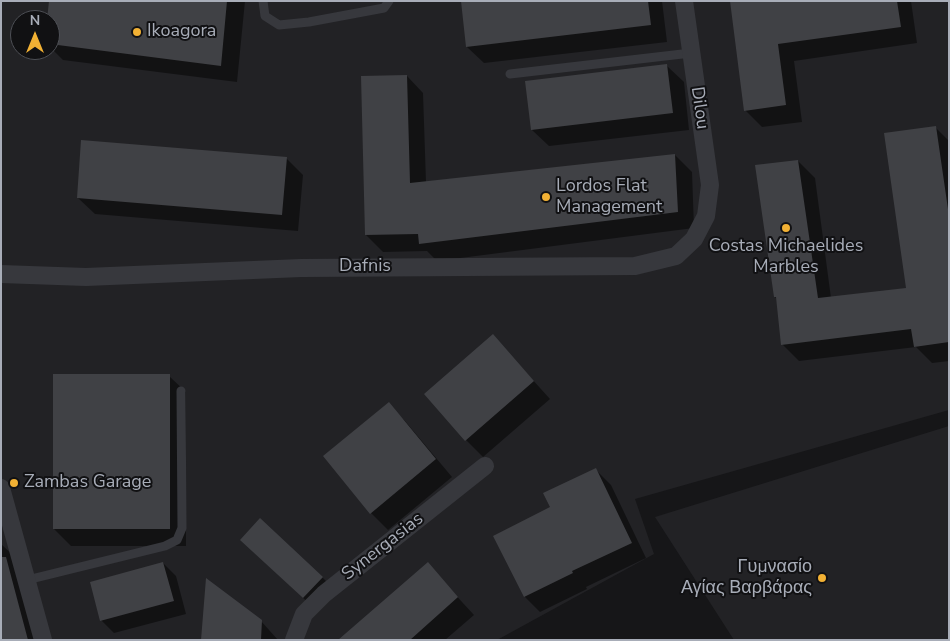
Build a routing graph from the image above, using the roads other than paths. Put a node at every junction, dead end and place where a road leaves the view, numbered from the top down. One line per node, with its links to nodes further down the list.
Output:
1 (263, 1): 2 (lane)
2 (388, 1)
3 (684, 1): 4 (street, Dilou)
4 (692, 53): 5 (lane); 6 (street, Dilou)
5 (510, 74)
6 (706, 216): 7 (street, Dafnis)
7 (1, 274)
8 (181, 390): 11 (lane)
9 (485, 466): 13 (street, Synergasias)
10 (1, 488): 11 (street)
11 (27, 580): 12 (street)
12 (43, 640)
13 (294, 640)

